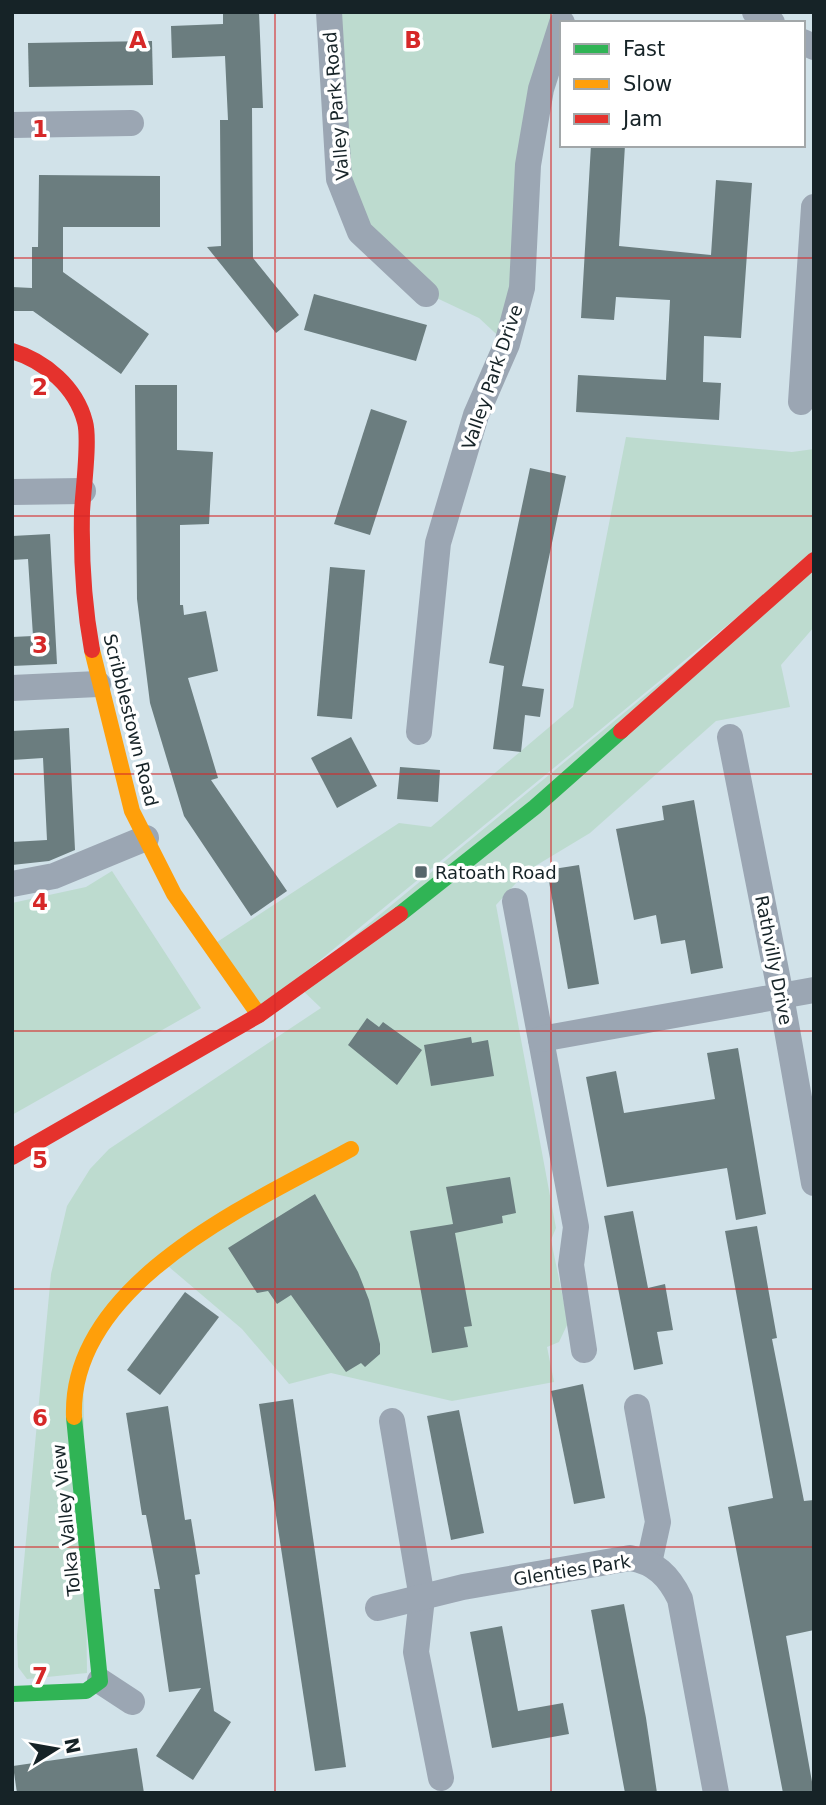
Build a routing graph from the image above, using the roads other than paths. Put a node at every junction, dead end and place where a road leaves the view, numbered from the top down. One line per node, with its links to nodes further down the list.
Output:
1 (329, 12): 6 (street, Valley Park Road)
2 (560, 29): 14 (street, Valley Park Drive)
3 (131, 123): 4 (street)
4 (12, 125)
5 (814, 207): 8 (street)
6 (426, 294)
7 (12, 351): 9 (street, Scribblestown Road)
8 (801, 402)
9 (83, 491): 10 (street); 12 (street, Scribblestown Road)
10 (12, 492)
11 (814, 561): 21 (street)
12 (98, 684): 13 (street); 16 (street, Scribblestown Road)
13 (12, 688)
14 (419, 732)
15 (730, 737): 20 (street, Rathvilly Drive)
16 (146, 838): 17 (street); 21 (street, Scribblestown Road)
17 (12, 884)
18 (516, 901): 22 (street)
19 (814, 990): 20 (street)
20 (781, 996): 22 (street); 25 (street, Rathvilly Drive)
21 (259, 1015): 24 (street)
22 (541, 1039): 26 (street)
23 (351, 1149): 32 (street, Tolka Valley View)
24 (12, 1157)
25 (814, 1183)
26 (584, 1350)
27 (637, 1407): 29 (street)
28 (392, 1421): 30 (street)
29 (649, 1563): 30 (street, Glenties Park); 36 (street, Glenties Park)
30 (422, 1598): 31 (street, Glenties Park); 35 (street)
31 (378, 1608)
32 (100, 1681): 33 (street); 34 (street)
33 (12, 1694)
34 (132, 1702)
35 (441, 1778)
36 (716, 1793)

